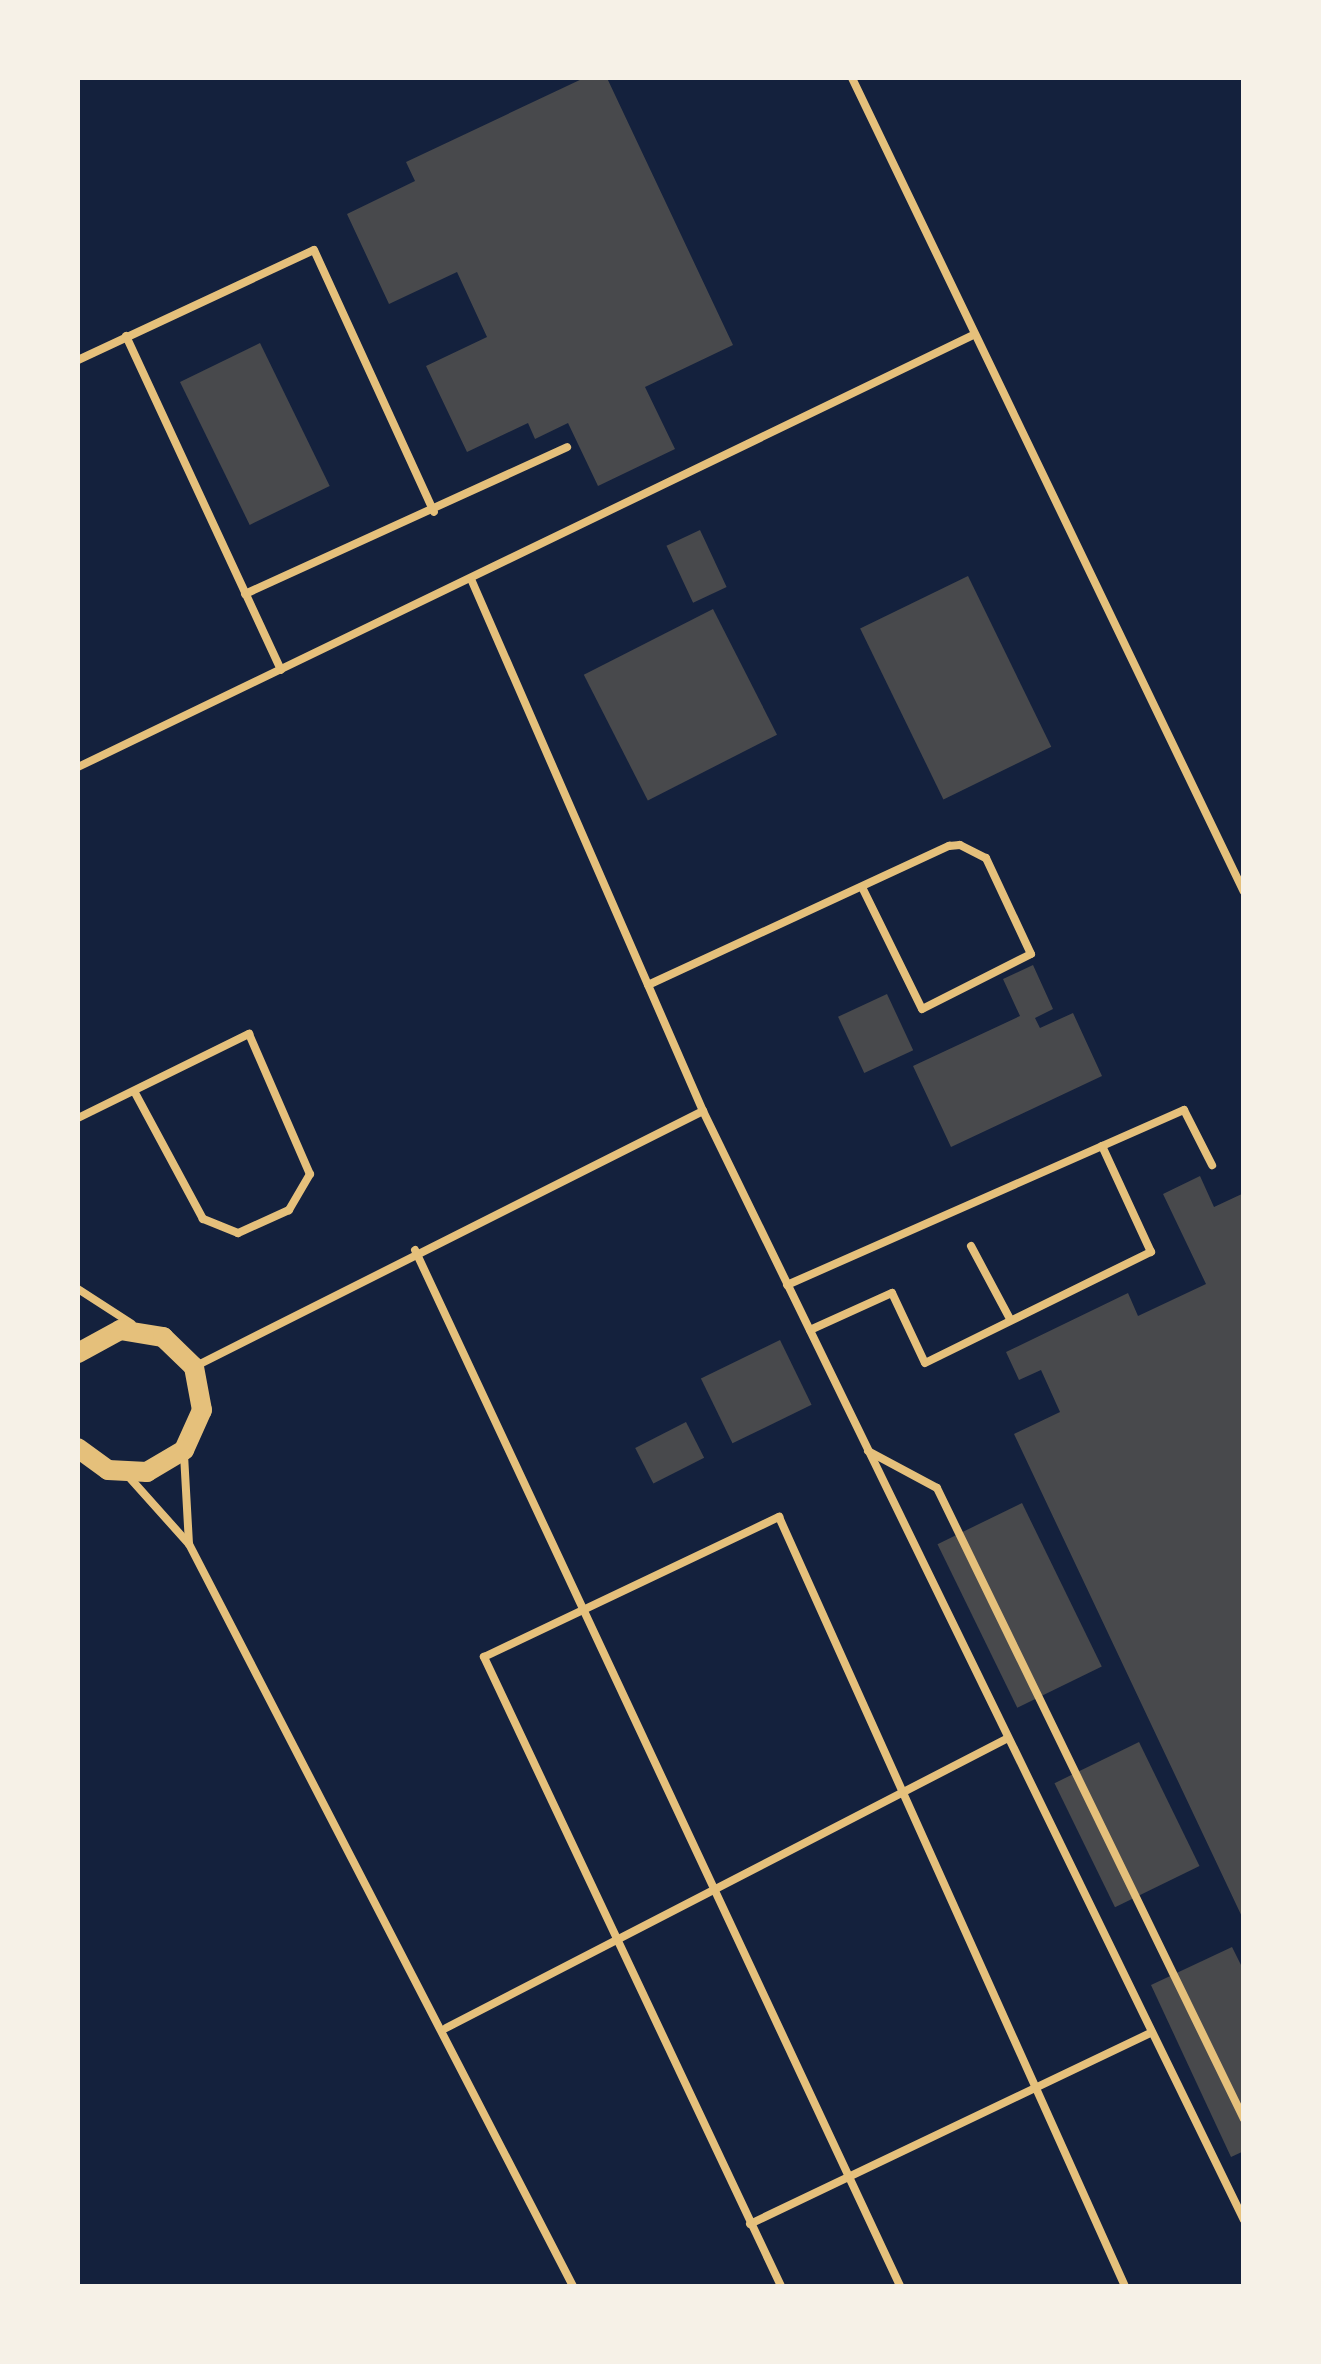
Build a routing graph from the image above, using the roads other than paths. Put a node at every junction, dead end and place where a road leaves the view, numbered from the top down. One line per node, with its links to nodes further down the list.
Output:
1 (852, 78): 3 (lane)
2 (126, 336): 4 (lane); 6 (lane); 8 (lane)
3 (972, 336): 7 (lane); 12 (lane)
4 (78, 360)
5 (567, 446): 6 (lane)
6 (434, 512): 8 (lane)
7 (471, 580): 9 (lane); 13 (lane)
8 (245, 594): 9 (lane)
9 (280, 670): 10 (lane)
10 (78, 767)
11 (862, 887): 11 (lane); 13 (lane)
12 (1244, 892)
13 (648, 985): 15 (lane)
14 (134, 1091): 14 (lane); 16 (lane)
15 (703, 1111): 20 (lane); 21 (lane)
16 (78, 1118)
17 (1102, 1146): 18 (lane); 21 (lane); 23 (lane)
18 (1212, 1165)
19 (971, 1246): 23 (lane)
20 (415, 1250): 27 (lane); 34 (lane)
21 (787, 1285): 25 (lane)
22 (78, 1289): 24 (lane)
23 (1010, 1320): 25 (lane)
24 (142, 1330): 26 (main road); 27 (main road)
25 (810, 1330): 30 (lane)
26 (78, 1353)
27 (194, 1367): 29 (main road)
28 (78, 1448): 32 (main road)
29 (184, 1450): 32 (main road); 33 (lane)
30 (868, 1451): 35 (lane); 42 (lane)
31 (78, 1467): 32 (main road)
32 (116, 1471): 33 (lane)
33 (189, 1544): 39 (lane)
34 (584, 1607): 36 (lane); 37 (lane); 38 (lane)
35 (1008, 1738): 36 (lane); 40 (lane)
36 (904, 1792): 37 (lane); 41 (lane)
37 (711, 1890): 38 (lane); 43 (lane)
38 (620, 1938): 39 (lane); 45 (lane)
39 (446, 2028): 46 (lane)
40 (1152, 2032): 41 (lane); 44 (lane)
41 (1038, 2088): 43 (lane); 49 (lane)
42 (1244, 2119)
43 (851, 2176): 45 (lane); 48 (lane)
44 (1244, 2220)
45 (750, 2224): 47 (lane)
46 (573, 2286)
47 (781, 2286)
48 (900, 2286)
49 (1126, 2286)

